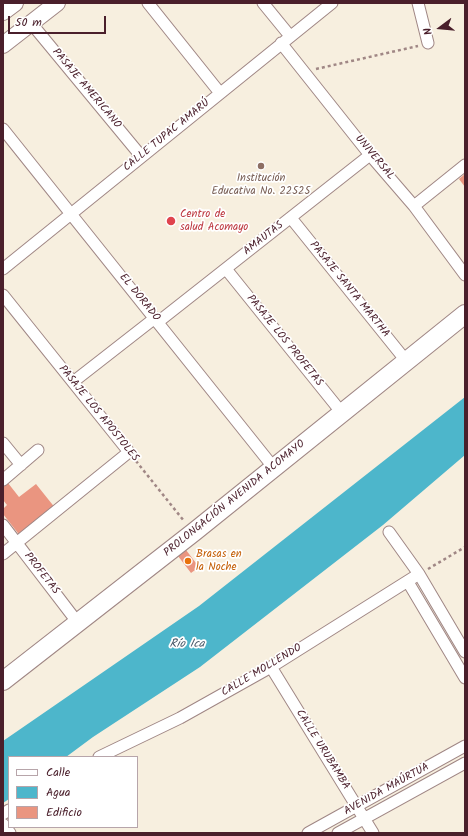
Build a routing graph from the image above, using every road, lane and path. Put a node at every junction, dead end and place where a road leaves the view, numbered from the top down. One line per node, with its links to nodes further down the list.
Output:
1 (15, 3): 7 (street)
2 (57, 3): 8 (street)
3 (148, 3): 13 (street)
4 (263, 3): 9 (street, UNIVERSAL)
5 (332, 3): 9 (street, CALLE TUPAC AMARÚ)
6 (418, 3): 10 (street)
7 (3, 12)
8 (31, 22): 11 (street); 16 (street, PASAJE AMERICANO)
9 (286, 40): 12 (street, UNIVERSAL); 13 (street, CALLE TUPAC AMARÚ)
10 (428, 44): 12 (path)
11 (3, 45)
12 (304, 72): 15 (street, UNIVERSAL)
13 (220, 93): 16 (street, CALLE TUPAC AMARÚ)
14 (3, 130): 19 (street, EL DORADO)
15 (370, 155): 18 (street, UNIVERSAL); 20 (street, AMAUTAS)
16 (141, 156): 19 (street, CALLE TUPAC AMARÚ)
17 (465, 165): 18 (street)
18 (414, 206): 23 (street, UNIVERSAL)
19 (71, 213): 21 (street, CALLE TUPAC AMARÚ); 26 (street, EL DORADO)
20 (291, 218): 22 (street, AMAUTAS); 27 (street, PASAJE SANTA MARTHA)
21 (3, 269)
22 (226, 269): 26 (street, AMAUTAS); 29 (street, PASAJE LOS PROFETAS)
23 (465, 274)
24 (3, 295): 28 (street, PASAJE LOS APOSTOLES)
25 (465, 314): 27 (main road, PROLONGACIÓN AVENIDA ACOMAYO)
26 (156, 320): 28 (street, AMAUTAS); 34 (street, EL DORADO)
27 (407, 362): 29 (main road, PROLONGACIÓN AVENIDA ACOMAYO)
28 (73, 382): 32 (street, PASAJE LOS APOSTOLES)
29 (342, 412): 34 (main road, PROLONGACIÓN AVENIDA ACOMAYO)
30 (3, 443): 33 (street)
31 (38, 450): 33 (street)
32 (129, 452): 37 (path, PASAJE LOS APOSTOLES); 39 (street)
33 (21, 464): 35 (street)
34 (274, 468): 37 (main road, PROLONGACIÓN AVENIDA ACOMAYO)
35 (3, 480)
36 (3, 525): 39 (street, PROFETAS)
37 (194, 532): 44 (main road, PROLONGACIÓN AVENIDA ACOMAYO)
38 (389, 532): 42 (street)
39 (17, 543): 41 (street); 44 (street, PROFETAS)
40 (465, 546): 42 (path)
41 (3, 554)
42 (419, 574): 43 (street, CALLE MOLLENDO); 45 (street)
43 (408, 582): 46 (street, CALLE MOLLENDO); 47 (street)
44 (78, 622): 48 (main road, PROLONGACIÓN AVENIDA ACOMAYO)
45 (465, 652)
46 (271, 667): 50 (street, CALLE MOLLENDO); 52 (street, CALLE URUBAMBA)
47 (465, 678)
48 (3, 681)
49 (465, 746): 52 (street, AVENIDA MAÚRTUA)
50 (101, 756)
51 (465, 763): 53 (street, AVENIDA MAÚRTUA)
52 (357, 806): 53 (street, CALLE URUBAMBA); 56 (street, AVENIDA MAÚRTUA)
53 (365, 818): 57 (street, AVENIDA MAÚRTUA); 58 (street, CALLE URUBAMBA)
54 (3, 824): 55 (street)
55 (10, 833)
56 (308, 833)
57 (338, 833)
58 (373, 833)

